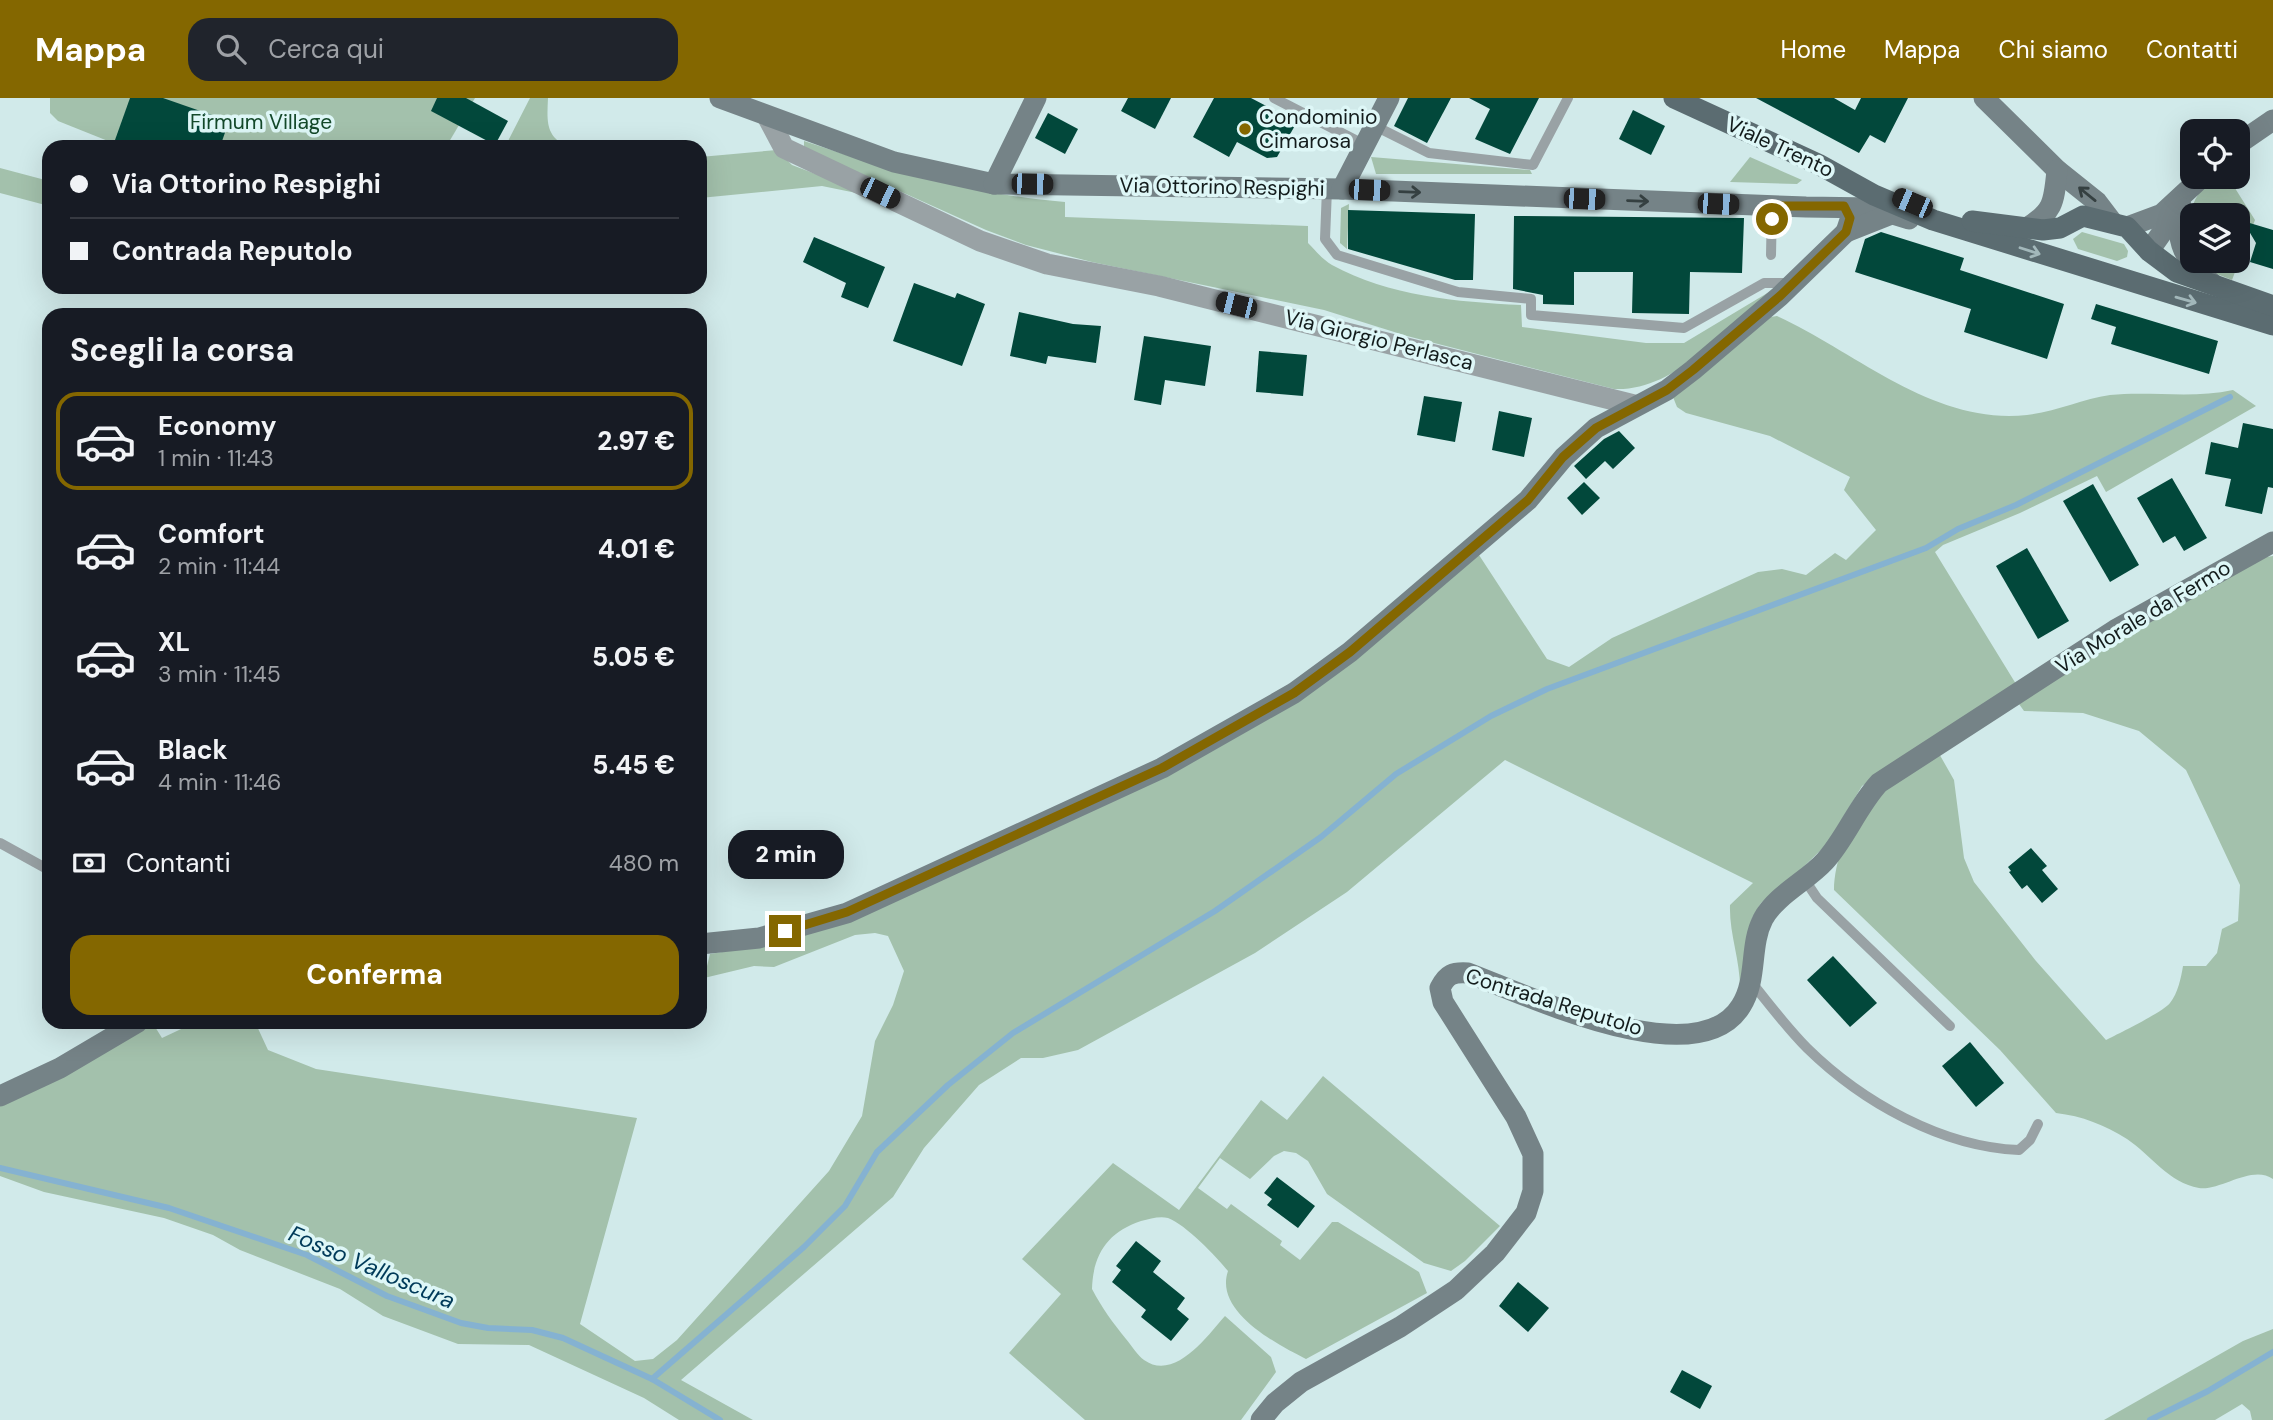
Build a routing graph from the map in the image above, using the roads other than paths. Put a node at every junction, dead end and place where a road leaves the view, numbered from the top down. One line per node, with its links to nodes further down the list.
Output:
1 (720, 98): 8 (street, Via Ottorino Respighi)
2 (1036, 98): 14 (street)
3 (1274, 98): 10 (lane)
4 (1568, 98): 10 (lane)
5 (1674, 98): 13 (main road, Viale Trento)
6 (1984, 98): 12 (street)
7 (1386, 99): 10 (street)
8 (767, 116): 14 (street, Via Ottorino Respighi); 37 (street, Via Giorgio Perlasca)
9 (2273, 120): 11 (street)
10 (1370, 135): 15 (street)
11 (2250, 136)
12 (2057, 170): 22 (street); 23 (street, one-way to 12); 24 (street)
13 (1848, 178): 24 (main road, Viale Trento); 27 (main road, Viale Trento)
14 (994, 184): 15 (street, Via Ottorino Respighi)
15 (1335, 189): 17 (street, Via Ottorino Respighi, one-way to 17); 33 (lane)
16 (2189, 189): 23 (street)
17 (1772, 206): 18 (street, Via Ottorino Respighi); 29 (lane)
18 (1844, 206): 21 (street, Via Ottorino Respighi); 25 (street)
19 (2180, 207): 28 (street)
20 (2180, 211): 26 (street)
21 (1894, 213): 25 (street); 27 (street, Via Ottorino Respighi)
22 (2063, 225): 23 (main road, Viale Trento); 24 (main road, Viale Trento); 30 (main road)
23 (2120, 225): 28 (main road)
24 (2025, 229)
25 (1846, 232): 33 (street)
26 (2180, 237)
27 (1992, 239): 30 (main road, Viale Trento, one-way to 30)
28 (2149, 251): 32 (main road); 34 (main road)
29 (1771, 255)
30 (2068, 263): 32 (main road, Viale Trento)
31 (2199, 273): 34 (street)
32 (2120, 280): 36 (main road, Viale Trento, one-way to 36)
33 (1794, 283): 37 (street)
34 (2217, 288): 35 (main road)
35 (2273, 306)
36 (2273, 325)
37 (1634, 405): 43 (street)
38 (2273, 542): 39 (street, Via Morale da Fermo)
39 (2014, 695): 42 (street, Contrada Reputolo)
40 (0, 843): 41 (lane)
41 (42, 866)
42 (1805, 880): 44 (street, Contrada Reputolo); 45 (lane)
43 (707, 943)
44 (1752, 983): 48 (lane); 49 (street, Contrada Reputolo)
45 (1950, 1026)
46 (126, 1029): 47 (street)
47 (0, 1096)
48 (2038, 1124)
49 (1261, 1420)

